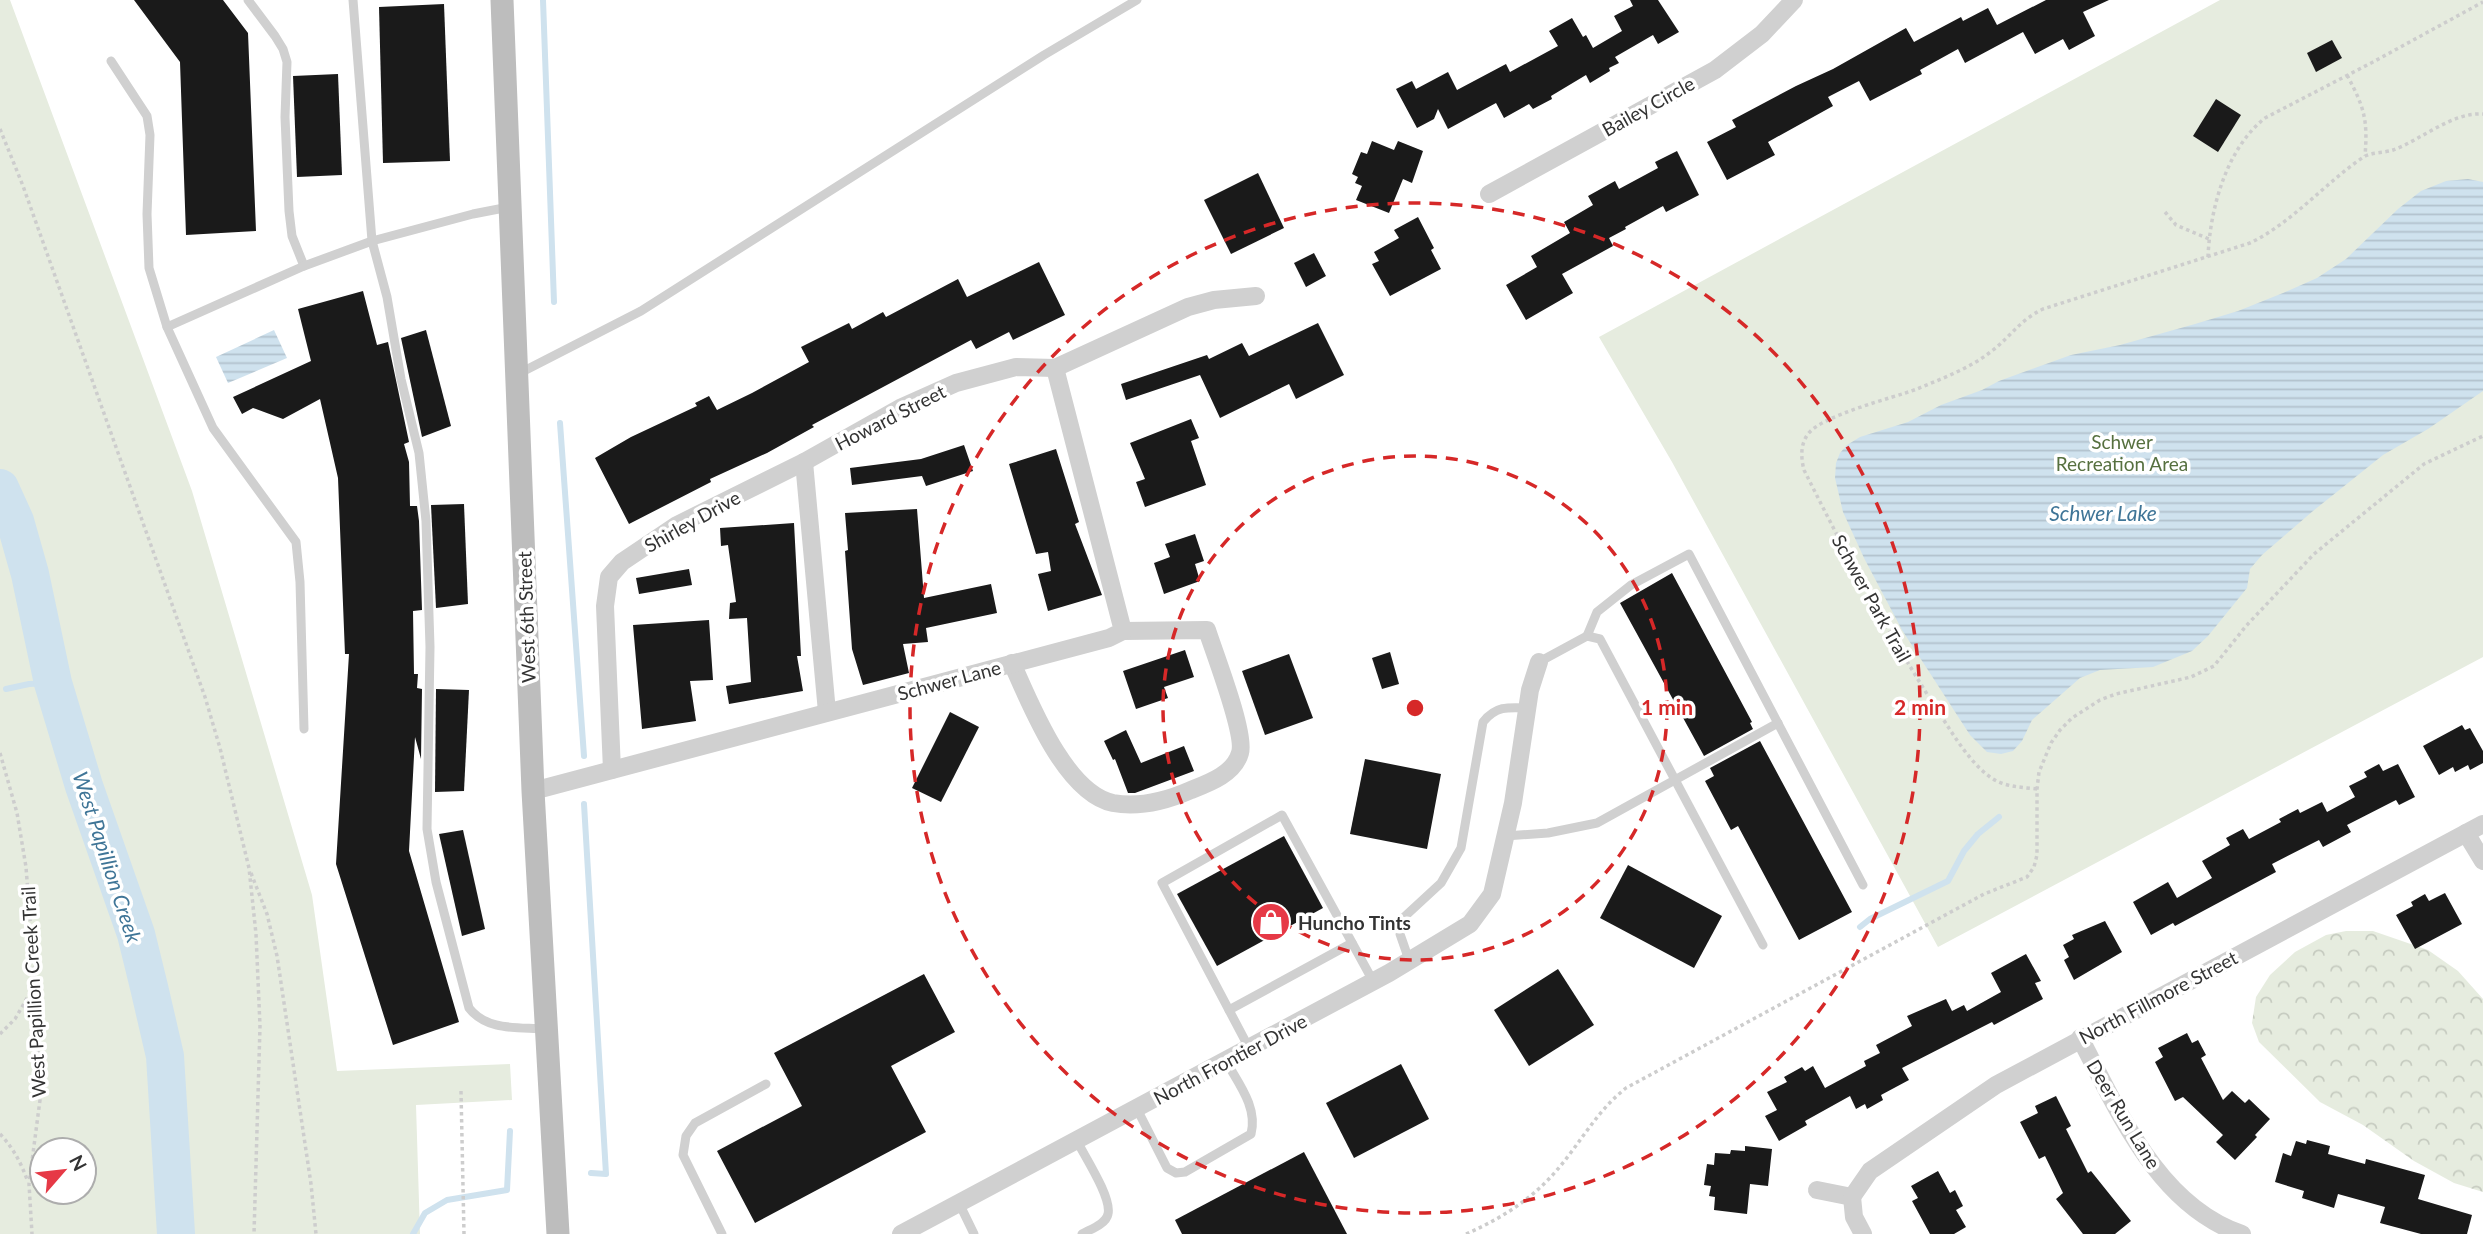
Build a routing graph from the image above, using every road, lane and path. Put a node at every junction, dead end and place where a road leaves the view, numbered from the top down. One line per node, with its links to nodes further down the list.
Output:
1 (248, 0): 18 (lane)
2 (353, 0): 16 (lane)
3 (502, 0): 13 (main road, West 6th Street)
4 (1137, 0): 22 (lane)
5 (1794, 0): 12 (street, Bailey Circle)
6 (2483, 2): 8 (path)
7 (111, 61): 20 (lane)
8 (2347, 75): 11 (path); 15 (path)
9 (2483, 114): 11 (path, Schwer Park Trail)
10 (0, 129): 42 (path)
11 (2365, 156): 17 (path, Schwer Park Trail)
12 (1489, 194)
13 (511, 206): 16 (lane); 22 (main road, West 6th Street)
14 (2165, 212): 15 (path)
15 (2209, 239): 17 (path)
16 (372, 241): 18 (lane); 50 (lane)
17 (2208, 257): 36 (path, Schwer Park Trail)
18 (304, 266): 20 (lane)
19 (1255, 296): 21 (street, Howard Street)
20 (167, 327): 32 (lane)
21 (1055, 368): 24 (street, Howard Street); 25 (street)
22 (517, 375): 37 (main road, West 6th Street)
23 (2483, 436): 36 (path)
24 (803, 461): 30 (street); 34 (street, Shirley Drive)
25 (1124, 631): 28 (street); 28 (street, Schwer Lane)
26 (1587, 636): 27 (lane); 31 (lane); 35 (lane)
27 (1539, 662): 29 (street, North Frontier Drive)
28 (1012, 663): 30 (street, Schwer Lane)
29 (1527, 708): 40 (street, North Frontier Drive); 46 (lane)
30 (827, 712): 34 (street, Schwer Lane)
31 (1778, 723): 35 (lane); 43 (lane)
32 (304, 729)
33 (0, 753): 48 (path, West Papillion Creek Trail)
34 (612, 770): 37 (street, Schwer Lane)
35 (1675, 780): 40 (lane); 45 (lane)
36 (2036, 789): 75 (path)
37 (533, 791): 50 (main road, West 6th Street)
38 (2483, 824): 39 (street, North Fillmore Street)
39 (2466, 833): 41 (street); 52 (street, North Fillmore Street)
40 (1505, 836): 46 (street, North Frontier Drive)
41 (2483, 861)
42 (249, 868): 67 (path); 68 (path)
43 (1863, 885)
44 (1352, 943): 47 (lane); 49 (lane); 49 (lane)
45 (1763, 945)
46 (1409, 960): 47 (street, North Frontier Drive)
47 (1373, 981): 53 (street, North Frontier Drive)
48 (35, 985): 51 (path); 59 (path, West Papillion Creek Trail)
49 (1229, 1010): 53 (lane)
50 (546, 1029): 70 (main road, West 6th Street)
51 (0, 1034)
52 (2080, 1038): 63 (street, North Fillmore Street); 77 (street, Deer Run Lane)
53 (1249, 1048): 54 (street, North Frontier Drive)
54 (1226, 1060): 57 (street, North Frontier Drive); 57 (lane)
55 (766, 1084): 71 (lane)
56 (461, 1091): 69 (path)
57 (1137, 1109): 60 (street, North Frontier Drive)
58 (0, 1135): 61 (path)
59 (35, 1136)
60 (1077, 1141): 64 (street, North Frontier Drive); 74 (lane)
61 (28, 1181)
62 (1817, 1190): 63 (street)
63 (1852, 1197): 76 (street)
64 (959, 1203): 72 (street, North Frontier Drive); 73 (lane)
65 (31, 1206): 66 (path, West Papillion Creek Trail)
66 (33, 1234)
67 (254, 1234)
68 (316, 1234)
69 (464, 1234)
70 (558, 1234)
71 (722, 1234)
72 (901, 1234)
73 (974, 1234)
74 (1082, 1234)
75 (1466, 1234)
76 (1863, 1234)
77 (2242, 1234)

